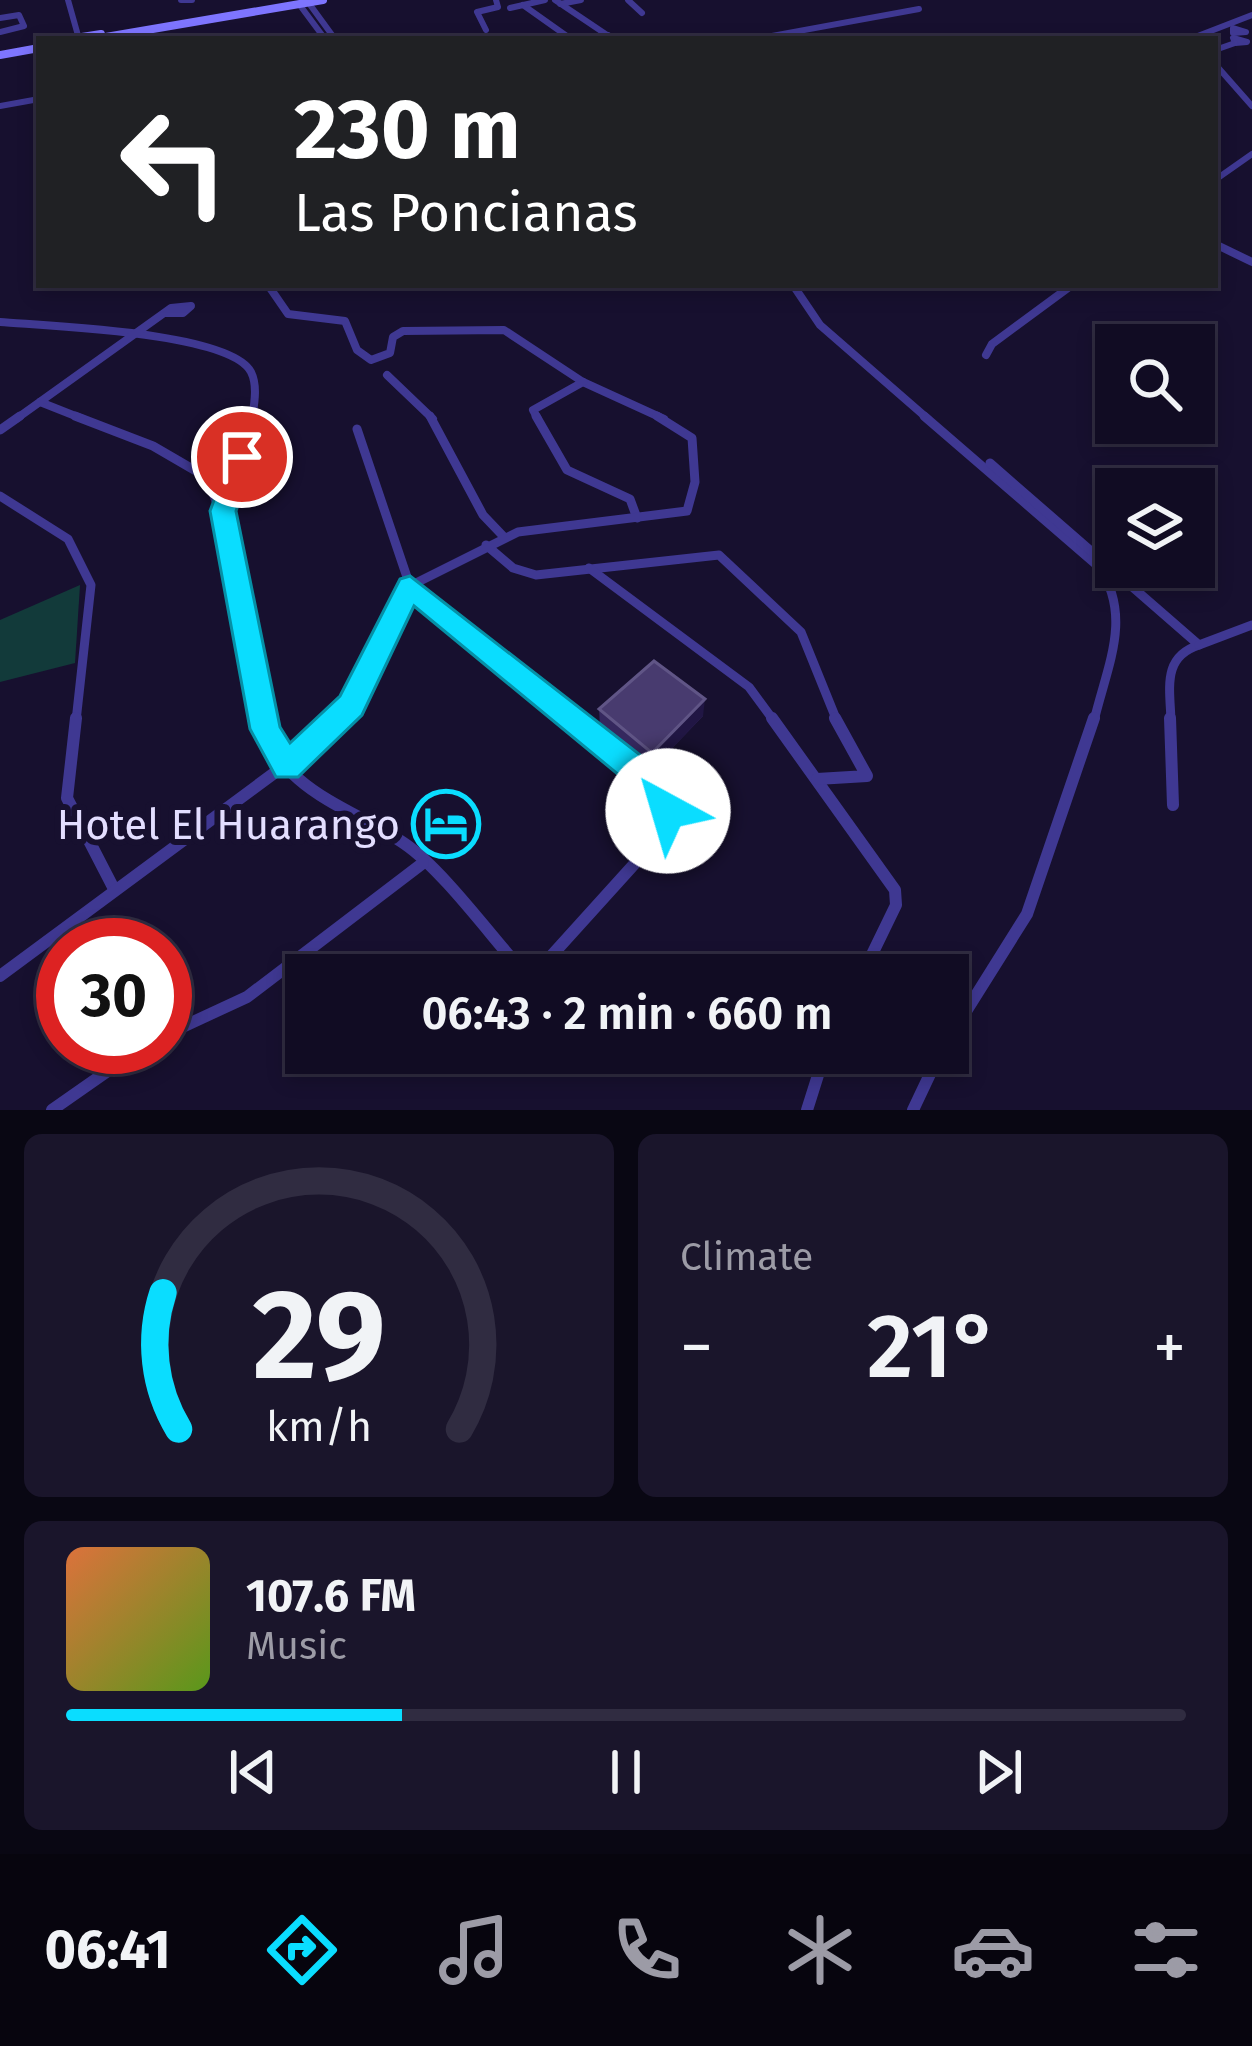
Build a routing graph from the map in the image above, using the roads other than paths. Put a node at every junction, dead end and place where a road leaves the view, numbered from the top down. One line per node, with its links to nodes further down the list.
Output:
1 (68, 0): 21 (street)
2 (182, 0): 3 (street)
3 (192, 0)
4 (323, 0): 9 (street)
5 (496, 0): 19 (street)
6 (544, 0): 11 (street)
7 (581, 0): 10 (street)
8 (628, 0): 14 (street)
9 (302, 1): 22 (street); 23 (street); 24 (street)
10 (557, 2): 16 (street)
11 (523, 5): 12 (street); 18 (street)
12 (510, 8)
13 (919, 9): 27 (street)
14 (642, 13)
15 (0, 18): 20 (street); 20 (street)
16 (579, 18): 18 (street); 26 (street)
17 (1252, 20): 28 (street)
18 (546, 23): 25 (street)
19 (486, 30)
20 (2, 32)
21 (78, 36)
22 (91, 36)
23 (110, 36)
24 (325, 36)
25 (564, 36)
26 (609, 36)
27 (771, 36)
28 (1238, 36): 31 (street)
29 (36, 47): 30 (street)
30 (0, 53)
31 (1252, 56)
32 (1218, 57): 34 (street)
33 (36, 100): 35 (street)
34 (1252, 101)
35 (0, 106)
36 (1252, 154): 37 (street)
37 (1218, 178)
38 (1218, 245): 39 (street)
39 (1252, 262)
40 (269, 288): 49 (street)
41 (798, 288): 61 (street)
42 (798, 288): 71 (street)
43 (1068, 288): 47 (street)
44 (165, 313): 46 (street)
45 (0, 322): 46 (street)
46 (137, 334): 50 (street); 54 (street)
47 (986, 355)
48 (387, 375): 56 (street)
49 (584, 382): 55 (street); 55 (street)
50 (40, 402): 52 (street); 54 (street)
51 (357, 429): 59 (street)
52 (0, 430)
53 (0, 496): 66 (street)
54 (223, 511): 62 (street)
55 (637, 518): 56 (street)
56 (504, 537): 57 (street)
57 (485, 545): 58 (street); 59 (street)
58 (589, 568): 63 (street); 63 (street)
59 (410, 586): 62 (street); 68 (street)
60 (1252, 625): 61 (street)
61 (1199, 644): 64 (street)
62 (287, 767): 65 (street); 66 (street)
63 (818, 779): 69 (street)
64 (1173, 806)
65 (423, 863): 67 (street); 72 (street)
66 (114, 889): 70 (street)
67 (510, 954)
68 (551, 954)
69 (871, 954)
70 (0, 976)
71 (969, 1007)
72 (192, 1022)
73 (103, 1074): 76 (street)
74 (818, 1074): 77 (street)
75 (930, 1074): 78 (street)
76 (52, 1110)
77 (807, 1110)
78 (913, 1110)

